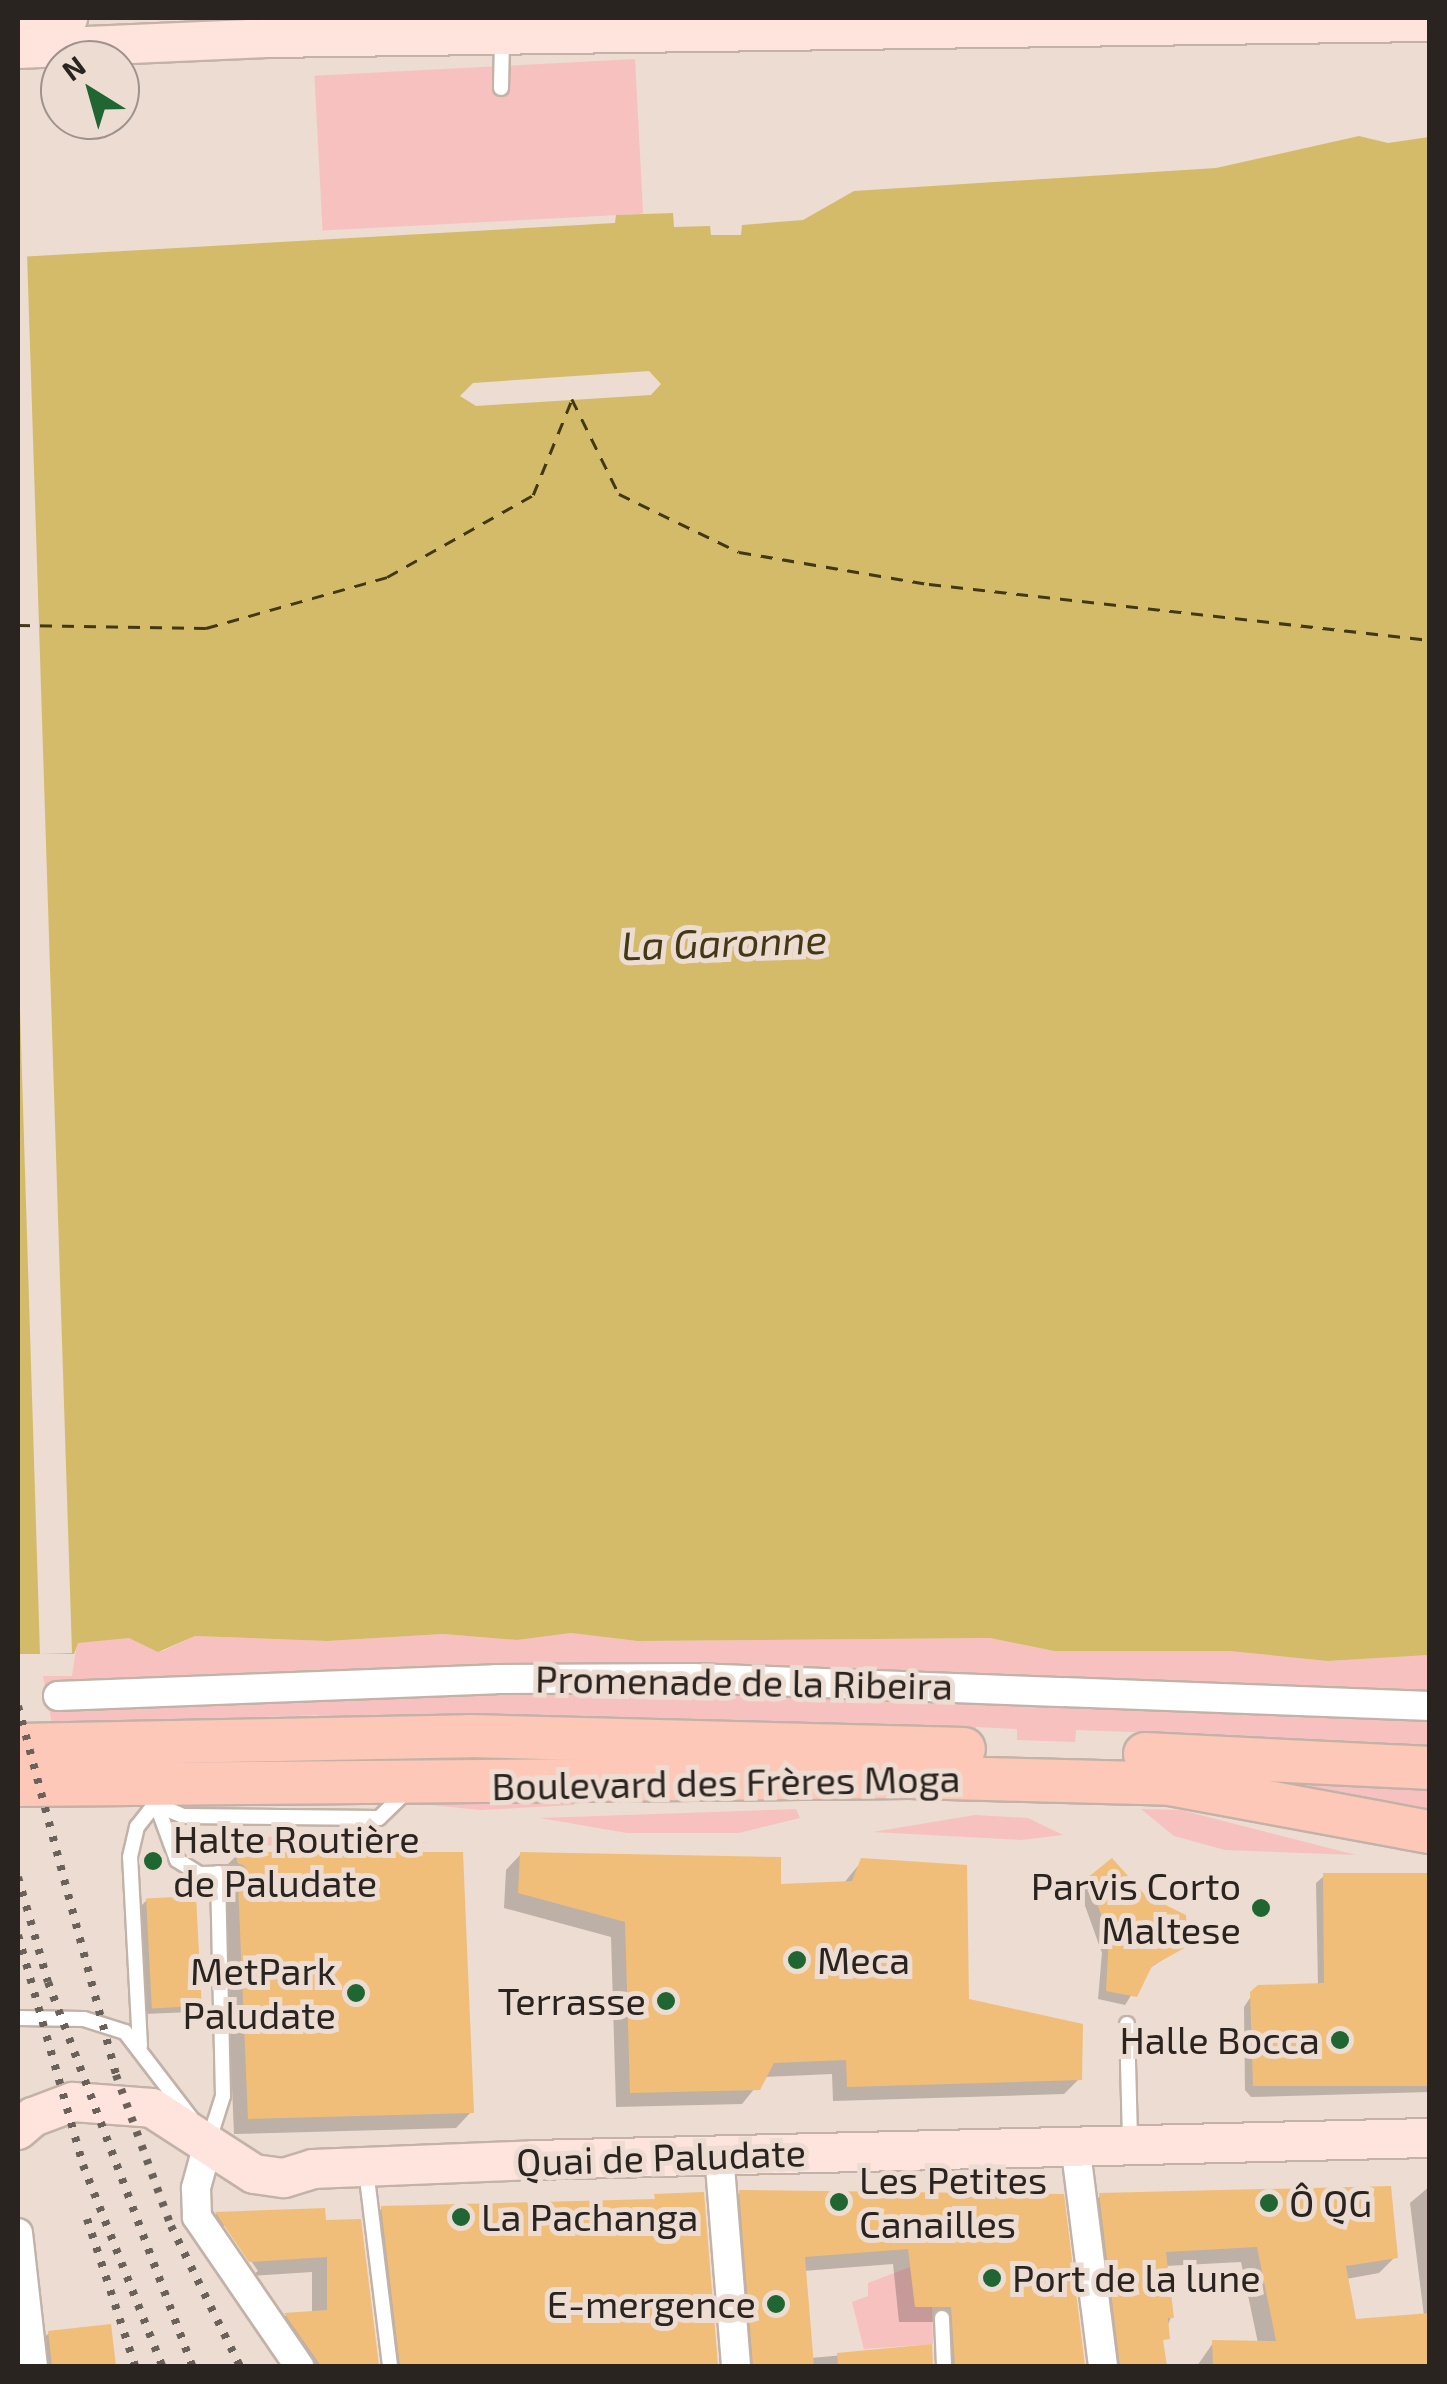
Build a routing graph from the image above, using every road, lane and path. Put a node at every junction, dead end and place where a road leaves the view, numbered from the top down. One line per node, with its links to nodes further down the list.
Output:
1 (1064, 22): 2 (street); 3 (street)
2 (1430, 22)
3 (904, 23): 5 (street)
4 (755, 24): 5 (street); 6 (street)
5 (828, 24)
6 (502, 26): 8 (street); 11 (lane)
7 (80, 27): 8 (street); 9 (street); 10 (street)
8 (236, 28)
9 (18, 38)
10 (18, 49)
11 (500, 88)
12 (58, 1696): 13 (street, Promenade de la Ribeira)
13 (1430, 1706)
14 (354, 1738): 16 (lane); 17 (main road, Boulevard des Frères Moga); 18 (main road, Boulevard des Frères Moga)
15 (18, 1745): 18 (main road, Boulevard des Frères Moga)
16 (301, 1756)
17 (1430, 1768)
18 (158, 1774): 19 (main road, Boulevard des Frères Moga); 20 (main road, Boulevard des Frères Moga); 21 (lane); 25 (lane)
19 (18, 1785)
20 (1430, 1832)
21 (218, 1873): 22 (lane); 30 (lane)
22 (238, 1873)
23 (18, 2018): 25 (lane)
24 (1127, 2024): 28 (lane)
25 (140, 2046): 30 (lane)
26 (18, 2130): 30 (street)
27 (1430, 2138): 28 (street, Quai de Paludate)
28 (1130, 2142): 29 (street, Quai de Paludate)
29 (1075, 2144): 31 (street, Quai de Paludate); 40 (street)
30 (220, 2151): 32 (street, Quai de Paludate); 36 (street)
31 (719, 2154): 32 (street, Quai de Paludate); 38 (street)
32 (366, 2170): 37 (lane)
33 (18, 2233): 35 (street)
34 (942, 2318): 39 (lane)
35 (33, 2366)
36 (299, 2366)
37 (390, 2366)
38 (736, 2366)
39 (944, 2366)
40 (1103, 2366)

